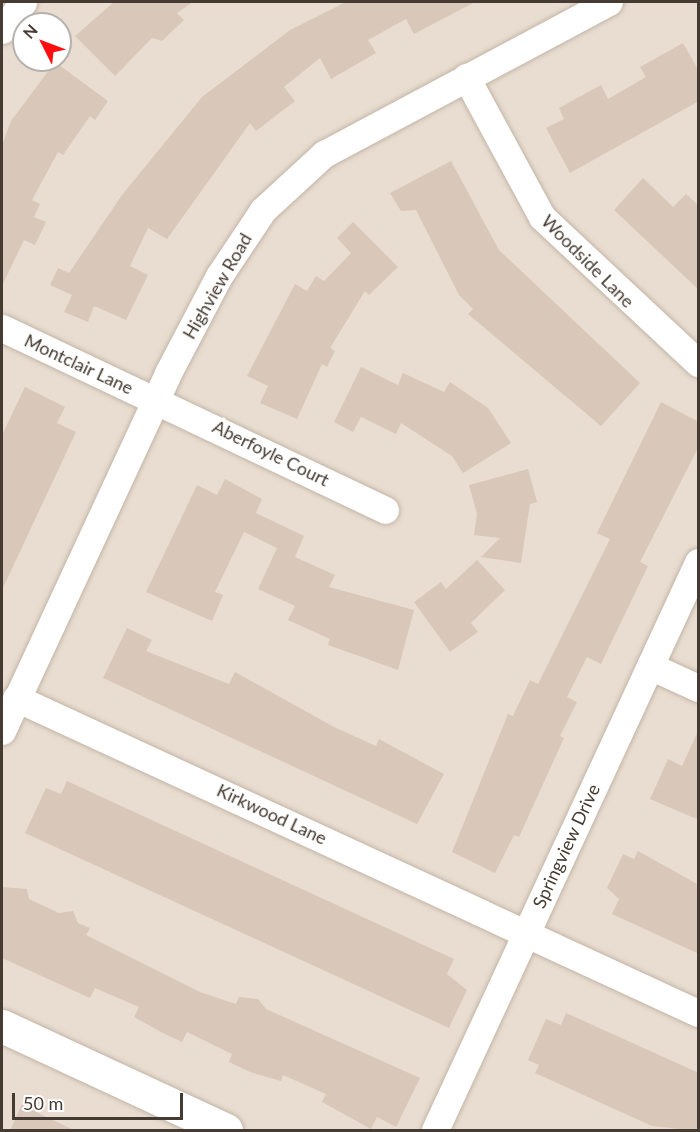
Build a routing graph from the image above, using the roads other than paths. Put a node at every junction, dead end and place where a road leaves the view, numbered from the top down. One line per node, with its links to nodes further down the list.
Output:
1 (23, 2): 3 (street)
2 (609, 2): 4 (street, Highview Road)
3 (2, 30)
4 (466, 77): 6 (street, Woodside Lane); 7 (street, Highview Road)
5 (2, 327): 7 (street, Montclair Lane)
6 (699, 363)
7 (156, 399): 8 (street, Aberfoyle Court); 12 (street, Highview Road)
8 (384, 510)
9 (699, 562): 10 (street, Springview Drive)
10 (650, 666): 11 (street); 14 (street, Springview Drive)
11 (699, 688)
12 (16, 698): 13 (street, Highview Road); 14 (street, Kirkwood Lane)
13 (2, 731)
14 (526, 933): 15 (street, Kirkwood Lane); 18 (street, Springview Drive)
15 (699, 1013)
16 (2, 1026): 17 (street)
17 (226, 1131)
18 (435, 1131)

